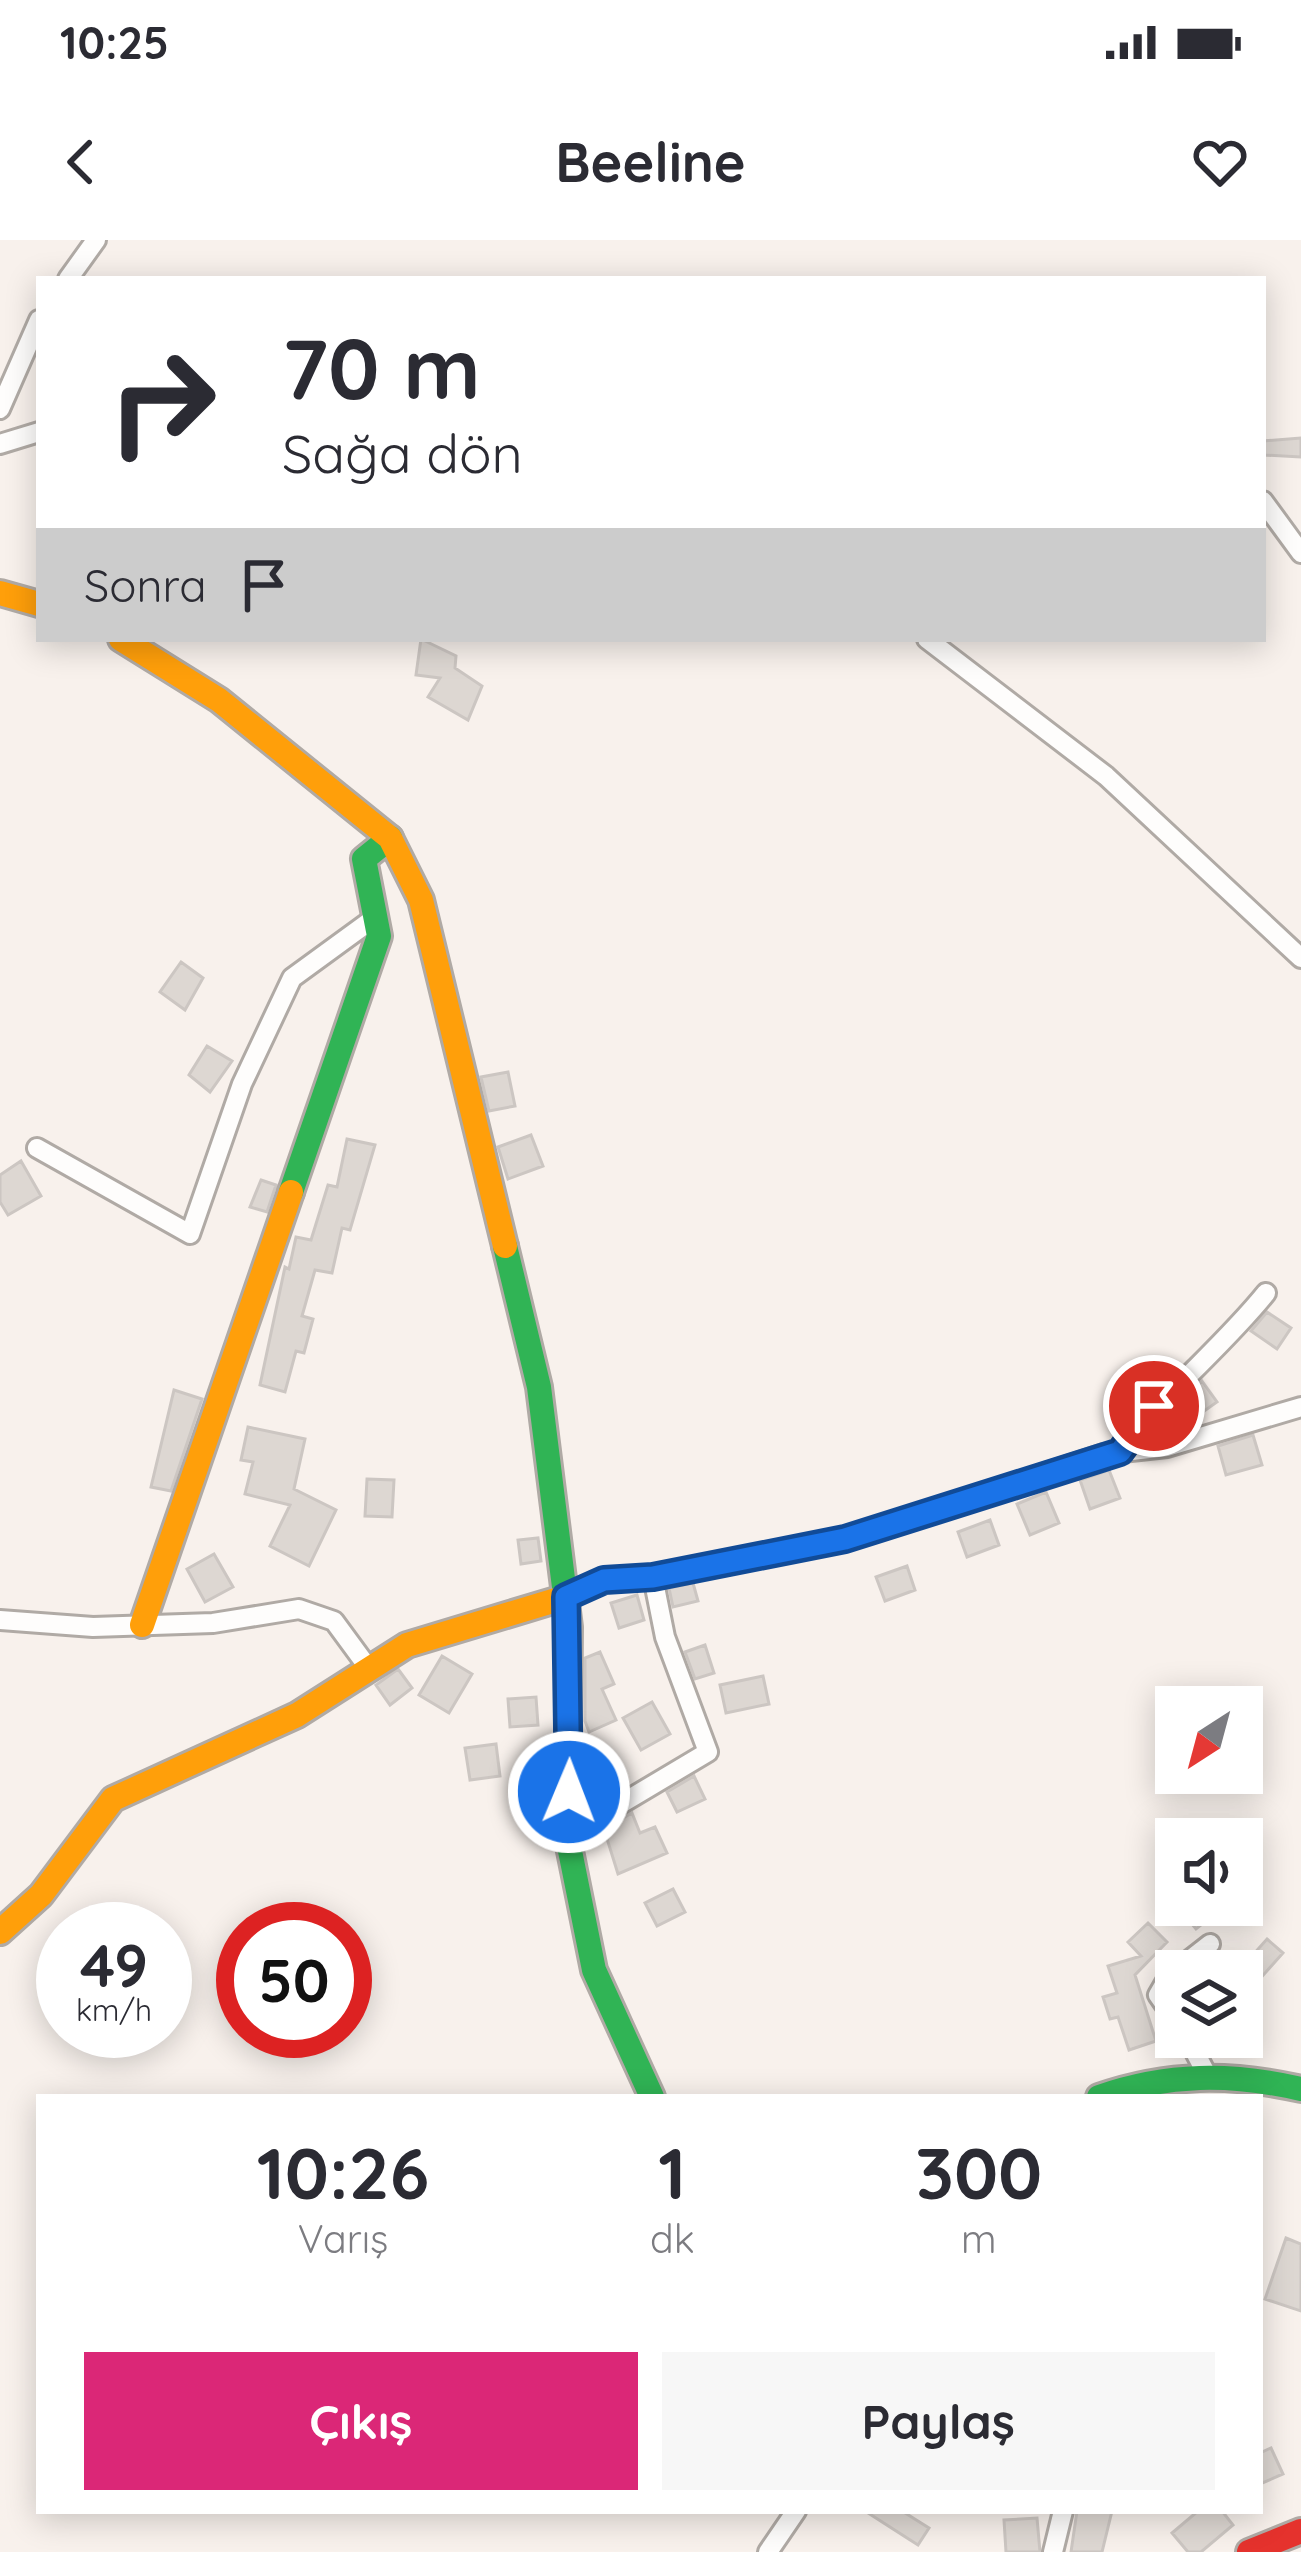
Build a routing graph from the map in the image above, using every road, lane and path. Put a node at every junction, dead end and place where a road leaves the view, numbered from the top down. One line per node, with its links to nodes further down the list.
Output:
1 (96, 240): 2 (street)
2 (70, 276)
3 (36, 327): 4 (street)
4 (0, 409)
5 (36, 433): 6 (street)
6 (0, 444)
7 (1266, 505): 8 (street)
8 (1301, 553)
9 (0, 593): 10 (main road)
10 (36, 603)
11 (126, 642): 13 (main road)
12 (930, 642): 15 (street)
13 (390, 838): 14 (main road); 21 (main road)
14 (377, 916): 16 (street); 23 (main road)
15 (1301, 958)
16 (38, 1148)
17 (1267, 1293): 19 (street)
18 (1301, 1407): 19 (street)
19 (1120, 1452): 20 (street)
20 (653, 1577): 21 (street); 25 (street)
21 (566, 1597): 24 (main road); 25 (main road)
22 (0, 1620): 23 (street)
23 (142, 1625): 24 (street)
24 (367, 1666): 26 (main road)
25 (567, 1836): 32 (main road)
26 (0, 1932)
27 (1210, 1944): 28 (street)
28 (1202, 1950)
29 (1198, 2058): 30 (street)
30 (1206, 2073): 31 (main road); 33 (main road)
31 (1301, 2089)
32 (651, 2094)
33 (1107, 2094)
34 (794, 2514): 37 (street)
35 (1062, 2514): 38 (street)
36 (1301, 2531): 39 (main road)
37 (768, 2552)
38 (1053, 2552)
39 (1250, 2552)

